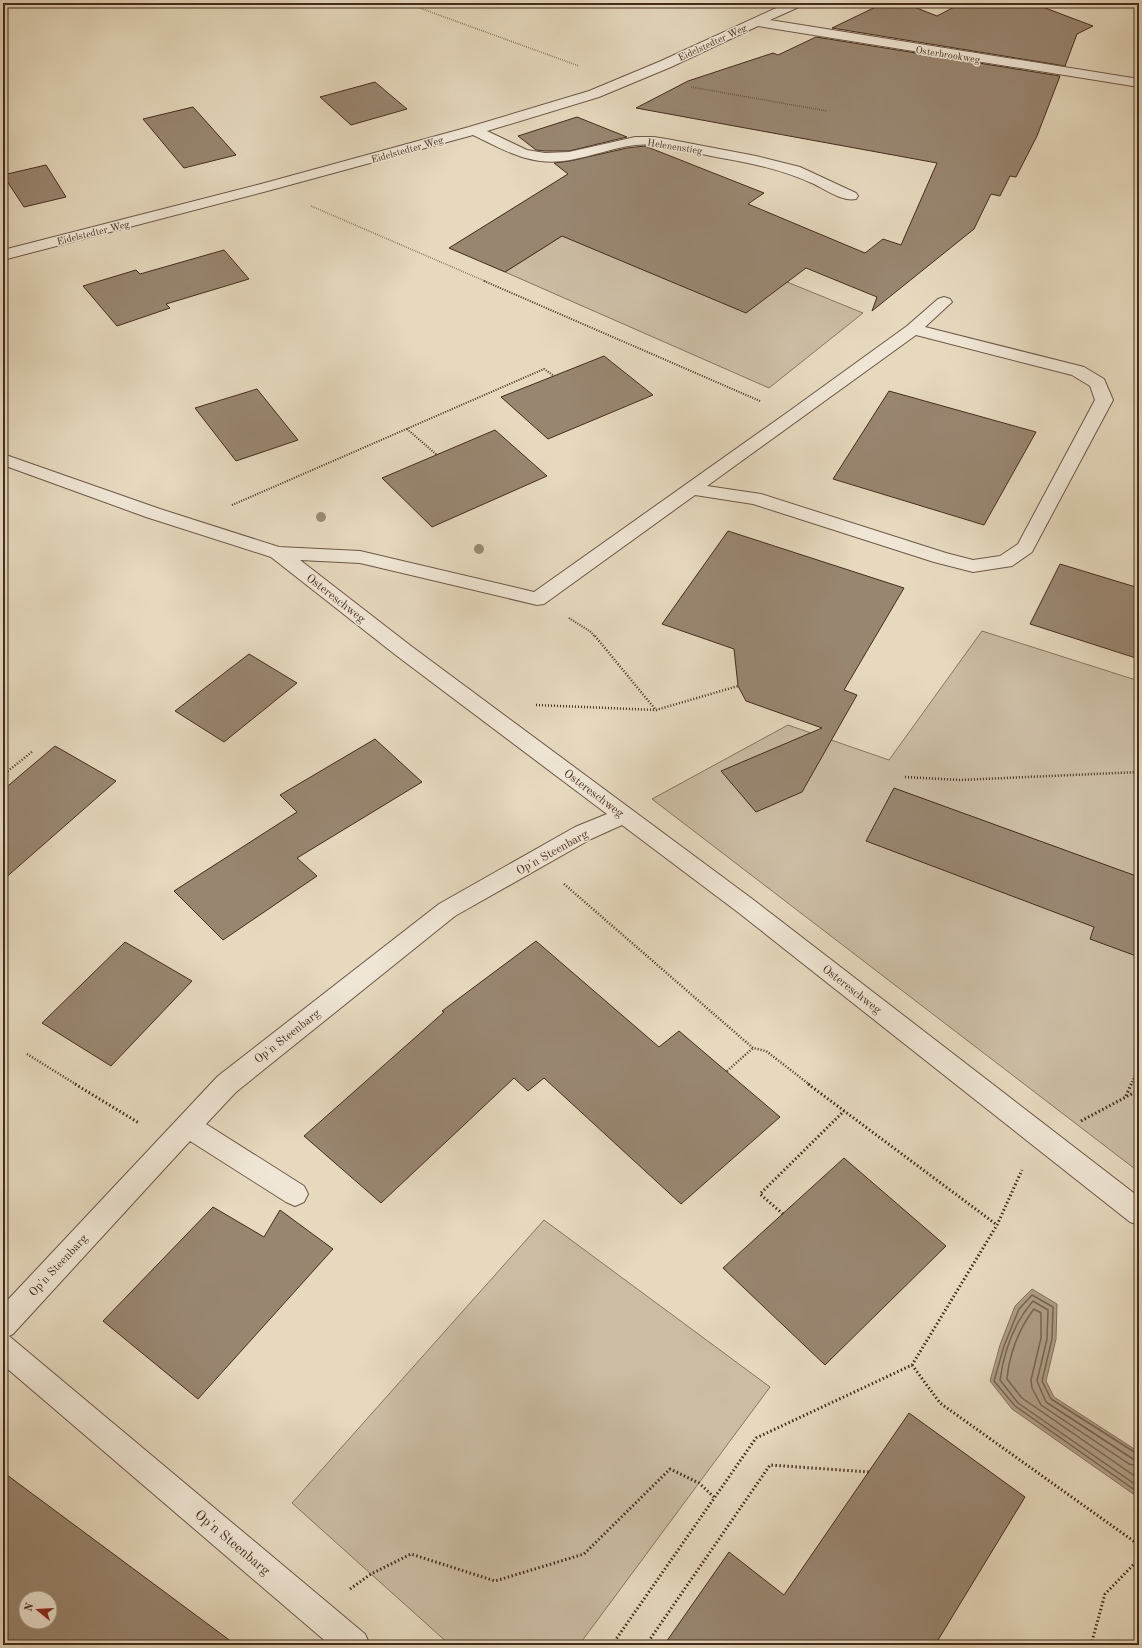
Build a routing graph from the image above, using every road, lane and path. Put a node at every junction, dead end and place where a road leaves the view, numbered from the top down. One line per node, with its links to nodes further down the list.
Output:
1 (406, 3): 5 (path)
2 (797, 3): 3 (street, Eidelstedter Weg)
3 (757, 22): 4 (street, Eidelstedter Weg); 6 (street, Osterbrookweg)
4 (646, 73): 5 (street, Eidelstedter Weg); 7 (path)
5 (622, 82): 8 (street, Eidelstedter Weg)
6 (1139, 83)
7 (827, 111)
8 (474, 130): 9 (street, Eidelstedter Weg); 10 (street, Helenenstieg)
9 (266, 187): 11 (street, Eidelstedter Weg); 15 (path)
10 (852, 196)
11 (3, 255)
12 (944, 302): 13 (street)
13 (913, 329): 15 (street); 19 (street)
14 (554, 376): 16 (path)
15 (794, 416): 19 (street)
16 (407, 429): 17 (path); 20 (path)
17 (437, 455)
18 (3, 459): 20 (street, Ostereschweg)
19 (690, 489): 22 (street)
20 (188, 524): 21 (street, Ostereschweg)
21 (278, 553): 22 (street); 24 (street, Ostereschweg)
22 (537, 599): 25 (path)
23 (738, 686): 25 (path)
24 (474, 703): 25 (path); 30 (street, Ostereschweg)
25 (656, 710)
26 (33, 751): 28 (path)
27 (1139, 772): 29 (path)
28 (3, 775)
29 (905, 777)
30 (625, 815): 31 (street, Op'n Steenbarg); 40 (street, Ostereschweg)
31 (536, 860): 32 (path); 39 (street, Op'n Steenbarg)
32 (753, 1048): 35 (path); 38 (path)
33 (27, 1054): 39 (path)
34 (1139, 1066): 37 (path)
35 (727, 1071)
36 (1139, 1090): 37 (path)
37 (1126, 1096): 40 (path)
38 (844, 1111): 43 (path); 44 (path)
39 (180, 1134): 41 (street); 45 (street, Op'n Steenbarg)
40 (1038, 1134): 42 (street, Ostereschweg); 44 (path)
41 (295, 1194)
42 (1139, 1213)
43 (783, 1214)
44 (997, 1225): 47 (path)
45 (3, 1325)
46 (3, 1347): 52 (street, Op'n Steenbarg)
47 (912, 1365): 49 (path); 50 (path)
48 (869, 1472): 55 (path)
49 (714, 1497): 52 (path); 54 (path)
50 (1139, 1545)
51 (1139, 1559): 56 (path)
52 (317, 1614): 53 (street, Op'n Steenbarg)
53 (354, 1645)
54 (612, 1645)
55 (646, 1645)
56 (1091, 1645)

